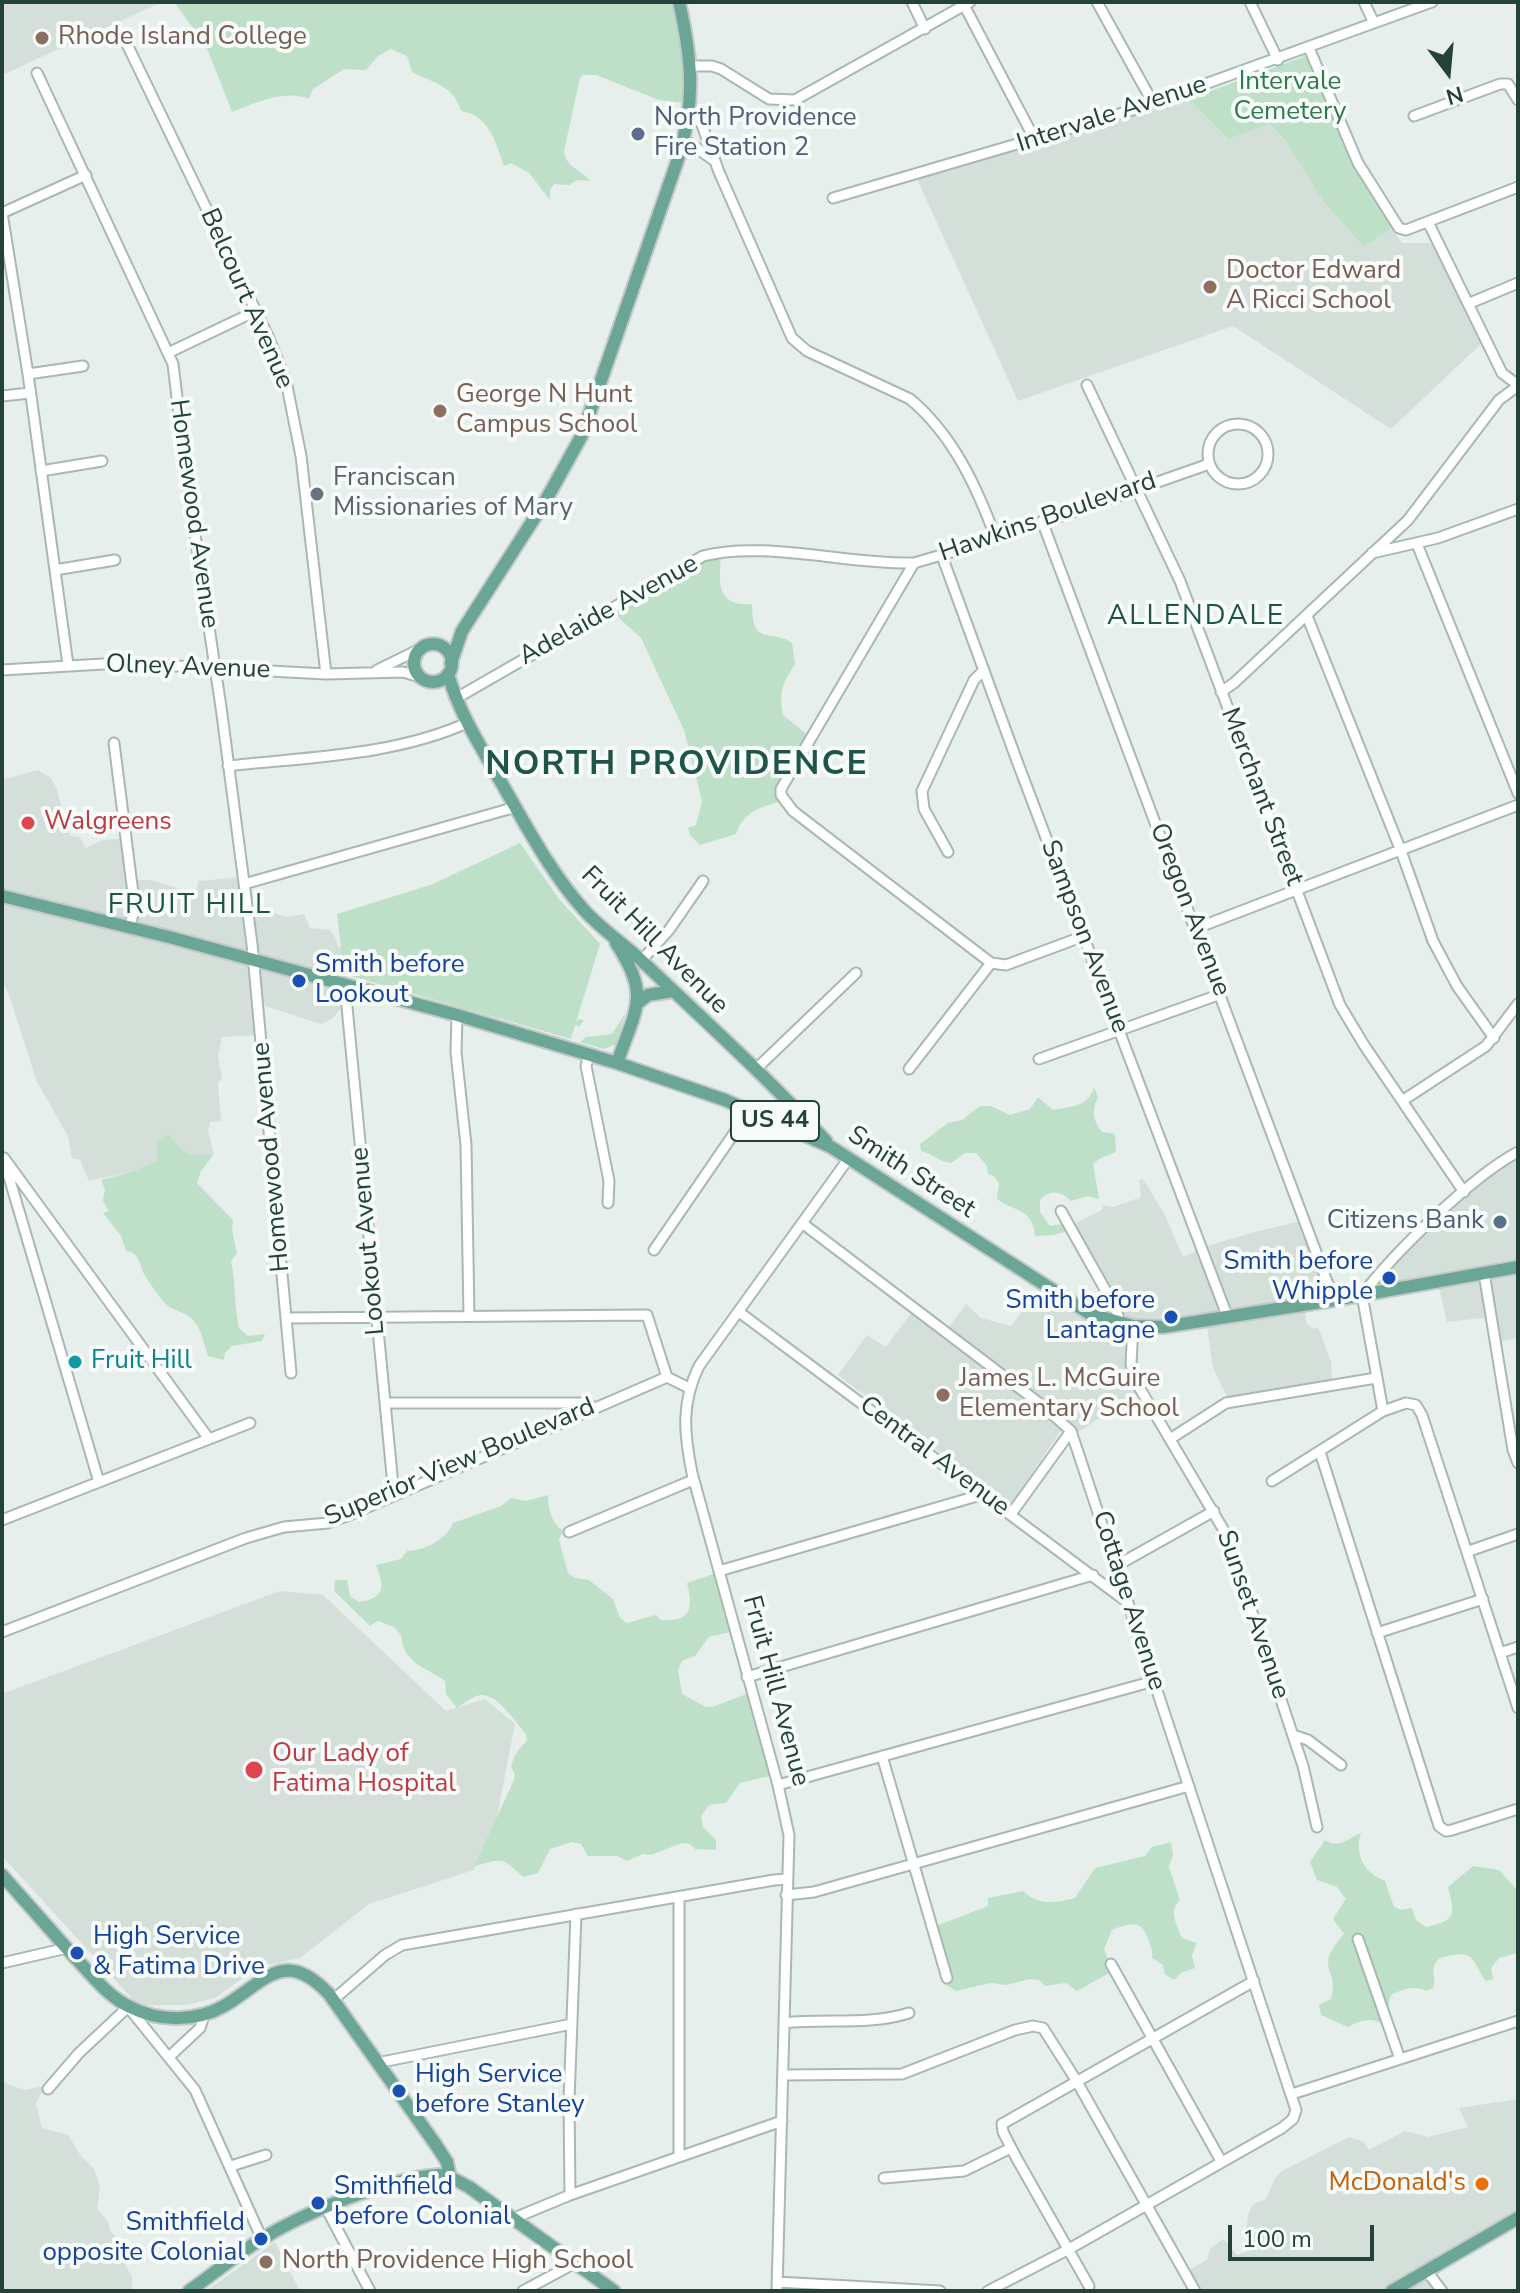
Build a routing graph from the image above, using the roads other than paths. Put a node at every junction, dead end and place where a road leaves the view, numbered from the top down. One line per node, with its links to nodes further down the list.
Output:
1 (679, 2): 13 (main road)
2 (912, 2): 9 (street)
3 (1097, 2): 16 (street)
4 (1250, 2): 12 (street)
5 (1364, 2): 8 (street)
6 (1432, 2): 8 (street, Intervale Avenue)
7 (967, 4): 9 (street); 20 (street)
8 (1374, 23): 11 (street, Intervale Avenue)
9 (925, 29): 13 (street)
10 (123, 36): 29 (street, Belcourt Avenue)
11 (1309, 48): 12 (street, Intervale Avenue); 26 (street)
12 (1278, 60): 16 (street, Intervale Avenue)
13 (691, 66): 17 (main road)
14 (37, 73): 22 (street, Homewood Avenue)
15 (1518, 100): 18 (street)
16 (1153, 103): 20 (street, Intervale Avenue)
17 (690, 107): 19 (main road); 21 (street)
18 (1414, 116)
19 (684, 139): 21 (street); 51 (main road)
20 (1035, 140): 24 (street, Intervale Avenue)
21 (715, 162): 43 (street)
22 (86, 175): 25 (street); 30 (street, Homewood Avenue)
23 (1518, 187): 26 (street)
24 (833, 198)
25 (2, 213): 32 (street)
26 (1428, 222): 28 (street)
27 (1518, 283): 28 (street)
28 (1470, 303): 34 (street)
29 (256, 311): 30 (street); 60 (street, Belcourt Avenue)
30 (170, 352): 55 (street, Homewood Avenue)
31 (83, 366): 32 (street)
32 (28, 374): 35 (street)
33 (1087, 385): 40 (street, Merchant Street)
34 (1518, 386): 45 (street)
35 (30, 393): 36 (street); 39 (street)
36 (2, 396)
37 (102, 461): 39 (street)
38 (1209, 464): 38 (street); 40 (street, Hawkins Boulevard)
39 (41, 471): 49 (street)
40 (1137, 488): 42 (street, Hawkins Boulevard); 63 (street, Merchant Street)
41 (1518, 509): 44 (street)
42 (1042, 521): 43 (street, Hawkins Boulevard); 78 (street, Oregon Avenue)
43 (996, 539): 46 (street, Hawkins Boulevard)
44 (1417, 544): 45 (street); 68 (street)
45 (1372, 553): 50 (street)
46 (942, 556): 48 (street, Hawkins Boulevard); 58 (street, Sampson Avenue)
47 (115, 560): 49 (street)
48 (914, 563): 64 (street, Adelaide Avenue); 83 (street, Hawkins Boulevard)
49 (55, 570): 54 (street)
50 (1307, 616): 63 (street); 71 (street)
51 (462, 631): 52 (main road); 56 (main road)
52 (436, 645): 53 (main road); 56 (main road)
53 (422, 648): 59 (street, Olney Avenue); 61 (main road)
54 (68, 665): 55 (street, Olney Avenue); 57 (street, Olney Avenue)
55 (214, 667): 60 (street, Olney Avenue); 67 (street, Homewood Avenue)
56 (450, 668): 62 (main road); 64 (main road, Fruit Hill Avenue)
57 (2, 670)
58 (984, 670): 72 (street); 79 (street, Sampson Avenue)
59 (374, 671): 60 (street, Olney Avenue); 61 (street, Olney Avenue)
60 (326, 674)
61 (420, 677): 62 (main road)
62 (435, 682): 64 (main road, Fruit Hill Avenue)
63 (1221, 692): 75 (street, Merchant Street)
64 (455, 699): 65 (main road, Fruit Hill Avenue)
65 (469, 722): 67 (street); 70 (main road, Fruit Hill Avenue)
66 (114, 743): 77 (street)
67 (228, 766): 74 (street, Homewood Avenue)
68 (1518, 793)
69 (1518, 805): 71 (street)
70 (516, 807): 74 (street); 80 (main road, Fruit Hill Avenue)
71 (1401, 851): 75 (street); 92 (street)
72 (948, 852)
73 (703, 881): 82 (street)
74 (244, 884): 81 (street, Homewood Avenue)
75 (1296, 890): 78 (street); 98 (street, Merchant Street)
76 (2, 896): 77 (main road, Smith Street / US 44)
77 (129, 927): 81 (main road, Smith Street / US 44)
78 (1197, 928): 87 (street, Oregon Avenue)
79 (1084, 936): 83 (street); 91 (street, Sampson Avenue)
80 (612, 938): 82 (main road, Fruit Hill Avenue); 88 (main road)
81 (254, 960): 85 (main road, Smith Street / US 44); 116 (street, Homewood Avenue)
82 (641, 961): 86 (main road, Fruit Hill Avenue)
83 (991, 963): 96 (street)
84 (856, 973): 97 (street)
85 (345, 986): 90 (main road, Smith Street / US 44); 115 (street, Lookout Avenue)
86 (673, 991): 88 (main road); 97 (main road, Fruit Hill Avenue)
87 (1221, 994): 91 (street); 112 (street, Oregon Avenue)
88 (638, 1003): 95 (main road)
89 (1518, 1004): 92 (street)
90 (457, 1015): 93 (main road, Smith Street / US 44); 114 (street)
91 (1119, 1029): 94 (street); 117 (street, Sampson Avenue)
92 (1494, 1038): 98 (street)
93 (589, 1054): 95 (main road, Smith Street / US 44); 105 (street)
94 (1039, 1059)
95 (617, 1063): 99 (main road, Smith Street / US 44)
96 (909, 1069)
97 (755, 1070): 100 (main road, Fruit Hill Avenue)
98 (1402, 1101): 104 (street, Merchant Street)
99 (750, 1110): 100 (main road, Smith Street / US 44); 108 (street)
100 (831, 1147): 103 (main road, Smith Street / US 44)
101 (1518, 1152): 104 (street)
102 (3, 1155): 129 (street); 135 (street)
103 (849, 1158): 107 (street, Fruit Hill Avenue); 118 (main road, Smith Street / US 44)
104 (1464, 1192): 111 (street)
105 (608, 1203)
106 (1061, 1211): 118 (street)
107 (802, 1223): 113 (street, Fruit Hill Avenue); 128 (street)
108 (654, 1250)
109 (1518, 1267): 110 (main road, Smith Street / US 44)
110 (1484, 1273): 111 (main road, Smith Street / US 44); 132 (street)
111 (1362, 1295): 112 (main road, Smith Street / US 44); 122 (street)
112 (1334, 1300): 117 (main road, Smith Street / US 44)
113 (739, 1312): 123 (street, Fruit Hill Avenue); 136 (street, Central Avenue)
114 (469, 1316): 115 (street); 121 (street)
115 (377, 1317): 116 (street); 124 (street, Lookout Avenue)
116 (286, 1318): 120 (street, Homewood Avenue)
117 (1228, 1318): 119 (main road, Smith Street / US 44)
118 (1120, 1323): 119 (main road, Smith Street / US 44)
119 (1133, 1326): 130 (street, Sunset Avenue)
120 (291, 1373)
121 (667, 1377): 123 (street); 125 (street, Superior View Boulevard)
122 (1376, 1378): 126 (street); 130 (street)
123 (689, 1388): 133 (street, Fruit Hill Avenue)
124 (385, 1403): 125 (street); 137 (street, Lookout Avenue)
125 (594, 1407): 137 (street, Superior View Boulevard)
126 (1383, 1411): 131 (street); 143 (street)
127 (250, 1423): 129 (street)
128 (1071, 1431): 139 (street); 144 (street, Cottage Avenue)
129 (209, 1439): 135 (street)
130 (1170, 1439): 138 (street, Sunset Avenue)
131 (1320, 1452): 134 (street); 150 (street)
132 (1518, 1463)
133 (693, 1480): 141 (street); 145 (street, Fruit Hill Avenue)
134 (1272, 1481)
135 (99, 1482): 140 (street)
136 (984, 1494): 139 (street, Central Avenue); 145 (street)
137 (394, 1496): 149 (street, Superior View Boulevard)
138 (1214, 1511): 144 (street); 156 (street, Sunset Avenue)
139 (1011, 1514): 146 (street, Central Avenue)
140 (2, 1520)
141 (569, 1532)
142 (1518, 1534): 143 (street)
143 (1469, 1551): 147 (street)
144 (1116, 1566): 148 (street, Cottage Avenue)
145 (719, 1571): 153 (street, Fruit Hill Avenue)
146 (1093, 1575): 148 (street, Central Avenue); 153 (street)
147 (1483, 1599): 150 (street); 152 (street)
148 (1128, 1603): 154 (street, Cottage Avenue)
149 (2, 1632)
150 (1377, 1633): 161 (street)
151 (1518, 1647): 152 (street)
152 (1500, 1653): 155 (street)
153 (747, 1677): 159 (street, Fruit Hill Avenue)
154 (1154, 1681): 157 (street); 160 (street, Cottage Avenue)
155 (1518, 1708)
156 (1293, 1735): 158 (street); 162 (street, Sunset Avenue)
157 (882, 1756): 159 (street); 163 (street)
158 (1341, 1765)
159 (778, 1785): 165 (street, Fruit Hill Avenue)
160 (1189, 1786): 163 (street); 174 (street, Cottage Avenue)
161 (1518, 1809)
162 (1317, 1827)
163 (913, 1864): 166 (street); 173 (street)
164 (2, 1875): 170 (main road)
165 (787, 1879): 166 (street, Fruit Hill Avenue); 167 (street)
166 (786, 1895): 180 (street, Fruit Hill Avenue)
167 (679, 1897): 168 (street); 193 (street)
168 (576, 1914): 175 (street); 181 (street)
169 (1358, 1939): 184 (street)
170 (67, 1948): 171 (street); 176 (main road)
171 (2, 1963)
172 (1111, 1964): 182 (street)
173 (947, 1978)
174 (1254, 1981): 182 (street); 189 (street, Cottage Avenue)
175 (333, 2000): 178 (main road); 185 (main road)
176 (128, 2007): 178 (main road); 183 (street); 188 (street)
177 (909, 2013): 180 (street)
178 (204, 2016): 183 (street)
179 (1518, 2021): 184 (street)
180 (784, 2023): 186 (street, Fruit Hill Avenue)
181 (572, 2024): 185 (street); 198 (street)
182 (1151, 2037): 187 (street); 194 (street)
183 (169, 2057): 195 (street)
184 (1400, 2059): 189 (street)
185 (377, 2063): 196 (main road)
186 (783, 2075): 187 (street); 190 (street, Fruit Hill Avenue)
187 (1076, 2080): 191 (street); 199 (street)
188 (48, 2089)
189 (1292, 2094): 194 (street)
190 (782, 2121): 193 (street); 207 (street, Fruit Hill Avenue)
191 (1011, 2148): 197 (street); 204 (street)
192 (266, 2155): 195 (street)
193 (679, 2157): 198 (street)
194 (1221, 2161): 199 (street)
195 (231, 2166): 203 (street)
196 (450, 2177): 200 (main road); 202 (main road)
197 (884, 2178)
198 (570, 2195): 202 (street)
199 (1146, 2204): 204 (street); 215 (street)
200 (326, 2208): 203 (main road); 210 (street)
201 (1518, 2218): 206 (main road)
202 (512, 2219): 205 (main road)
203 (262, 2239): 209 (main road)
204 (1069, 2249): 208 (street); 214 (street)
205 (575, 2263): 211 (street); 212 (main road)
206 (1426, 2270): 216 (main road); 217 (street)
207 (777, 2286): 213 (street)
208 (1089, 2286)
209 (189, 2291)
210 (370, 2291)
211 (523, 2291)
212 (614, 2291)
213 (940, 2291)
214 (988, 2291)
215 (1195, 2291)
216 (1392, 2291)
217 (1442, 2291)

